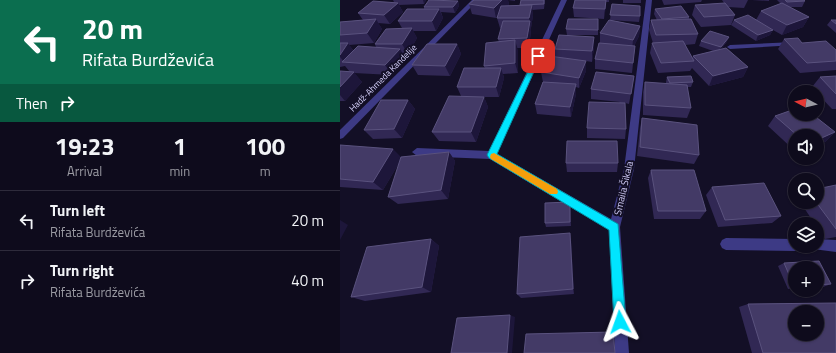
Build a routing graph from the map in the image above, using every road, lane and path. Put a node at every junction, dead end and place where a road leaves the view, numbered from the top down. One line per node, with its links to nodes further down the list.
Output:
1 (474, 0): 6 (street, Hadž-Ahmeda Kandelije)
2 (564, 0): 8 (street)
3 (649, 0): 9 (street, Smaila Šikala)
4 (798, 43): 5 (street)
5 (730, 47)
6 (340, 136)
7 (417, 152): 8 (street)
8 (492, 155): 9 (street)
9 (614, 227): 14 (street, Smaila Šikala)
10 (726, 244): 11 (street)
11 (788, 245)
12 (824, 245): 13 (street)
13 (836, 246)
14 (622, 353)

